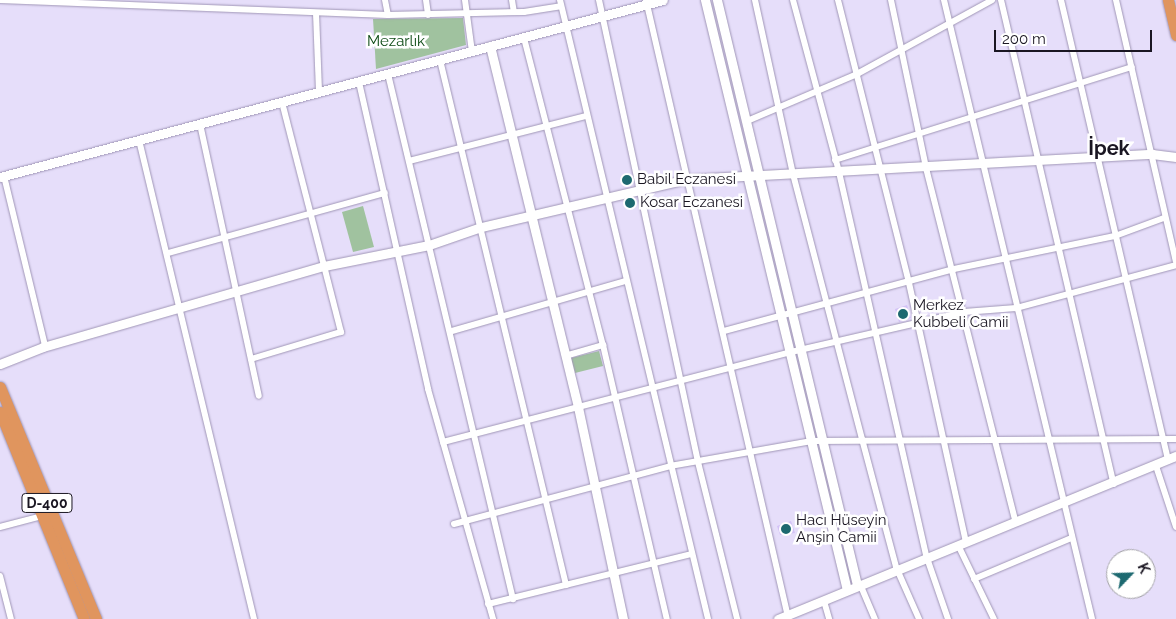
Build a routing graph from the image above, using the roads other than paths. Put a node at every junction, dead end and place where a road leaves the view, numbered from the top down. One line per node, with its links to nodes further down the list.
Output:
1 (0, 0): 21 (street)
2 (386, 0): 29 (street)
3 (426, 0): 30 (street)
4 (465, 0): 28 (street)
5 (512, 0): 26 (street)
6 (599, 0): 31 (street)
7 (663, 0): 22 (street)
8 (706, 0): 72 (street)
9 (717, 0): 52 (street)
10 (755, 0): 49 (street)
11 (794, 0): 46 (street)
12 (838, 0): 42 (street)
13 (891, 0): 37 (street)
14 (944, 0): 32 (street)
15 (992, 0): 32 (street)
16 (1001, 0): 47 (street)
17 (1061, 0): 44 (street)
18 (1116, 0): 40 (street)
19 (1168, 0): 34 (highway)
20 (1175, 0): 25 (highway)
21 (137, 1): 23 (street)
22 (646, 2): 31 (street); 73 (street)
23 (225, 3): 27 (street)
24 (560, 3): 26 (street); 33 (street)
25 (1176, 5)
26 (514, 12): 28 (street)
27 (316, 13): 29 (street); 45 (street)
28 (467, 14): 30 (street); 38 (street)
29 (388, 15): 30 (street)
30 (428, 15)
31 (600, 16): 33 (street); 74 (street)
32 (949, 22): 37 (street); 51 (street)
33 (566, 26): 35 (street); 50 (street)
34 (1176, 35)
35 (524, 38): 36 (street); 54 (street)
36 (490, 46): 38 (street); 55 (street)
37 (900, 50): 42 (street); 56 (street)
38 (472, 52): 39 (street)
39 (440, 60): 41 (street); 58 (street)
40 (1132, 67): 44 (street); 60 (street)
41 (388, 74): 43 (street); 63 (street)
42 (857, 74): 46 (street); 59 (street)
43 (359, 82): 45 (street); 75 (street)
44 (1080, 83): 47 (street); 62 (street)
45 (319, 92): 48 (street)
46 (816, 93): 49 (street); 64 (street)
47 (1026, 101): 51 (street); 65 (street)
48 (282, 102): 53 (street); 78 (street)
49 (780, 109): 52 (street); 70 (street)
50 (586, 116): 54 (street); 76 (street)
51 (971, 118): 56 (street); 66 (street)
52 (747, 121): 72 (street)
53 (200, 124): 57 (street); 83 (street)
54 (548, 124): 55 (street); 77 (street)
55 (510, 132): 58 (street); 79 (street)
56 (918, 133): 59 (street); 67 (street)
57 (139, 140): 71 (street); 87 (street)
58 (464, 146): 63 (street); 81 (street)
59 (875, 146): 64 (street); 68 (street)
60 (1152, 154): 61 (street); 62 (street); 80 (street)
61 (1176, 157)
62 (1097, 158): 65 (street); 82 (street)
63 (409, 160): 84 (street)
64 (835, 160): 69 (street)
65 (1041, 163): 66 (street); 85 (street)
66 (982, 166): 67 (street); 88 (street)
67 (926, 168): 68 (street); 92 (street)
68 (881, 170): 69 (street); 95 (street)
69 (839, 172): 70 (street); 99 (street)
70 (793, 174): 72 (street); 101 (street)
71 (2, 176): 113 (street)
72 (754, 176): 73 (street); 105 (street)
73 (688, 179): 74 (street); 109 (street)
74 (639, 189): 76 (street); 119 (street)
75 (384, 194): 78 (street); 86 (street)
76 (605, 198): 77 (street); 94 (street)
77 (567, 208): 79 (street); 97 (street)
78 (310, 212): 83 (street); 91 (street)
79 (530, 217): 81 (street); 100 (street)
80 (1164, 218): 82 (street); 89 (street)
81 (482, 227): 84 (street); 106 (street)
82 (1115, 236): 85 (street); 93 (street)
83 (224, 237): 87 (street); 96 (street)
84 (429, 245): 86 (street); 108 (street)
85 (1058, 248): 88 (street); 98 (street)
86 (398, 251): 91 (street); 132 (street)
87 (168, 253): 102 (street)
88 (1005, 261): 92 (street); 103 (street)
89 (1176, 261)
90 (1176, 265): 93 (street)
91 (324, 266): 96 (street); 116 (street)
92 (954, 269): 95 (street); 104 (street)
93 (1126, 279): 98 (street); 131 (street)
94 (625, 281): 97 (street); 121 (street)
95 (909, 283): 99 (street); 107 (street)
96 (236, 291): 102 (street); 116 (street)
97 (590, 293): 100 (street); 112 (street)
98 (1069, 294): 103 (street); 137 (street)
99 (867, 295): 101 (street); 110 (street)
100 (553, 304): 106 (street); 115 (street)
101 (827, 306): 105 (street); 111 (street)
102 (182, 307): 113 (street); 176 (street)
103 (1016, 308): 104 (street); 136 (street)
104 (964, 312): 107 (street); 135 (street)
105 (786, 314): 109 (street); 114 (street)
106 (505, 317): 108 (street); 126 (street)
107 (918, 323): 110 (street); 134 (street)
108 (452, 331): 127 (street)
109 (724, 331): 118 (street)
110 (877, 333): 111 (street); 133 (street)
111 (839, 341): 114 (street); 128 (street)
112 (603, 345): 115 (street); 123 (street)
113 (45, 346): 117 (street)
114 (796, 352): 118 (street); 130 (street); 138 (street)
115 (565, 356): 124 (street)
116 (251, 359): 122 (street)
117 (0, 364)
118 (733, 368): 119 (street); 139 (street)
119 (683, 384): 121 (street); 141 (street)
120 (0, 387): 175 (highway, D-400)
121 (652, 388): 123 (street); 143 (street)
122 (259, 396)
123 (616, 399): 124 (street); 145 (street)
124 (578, 407): 126 (street); 147 (street)
125 (0, 412): 151 (highway, D-400)
126 (528, 422): 127 (street); 148 (street)
127 (473, 434): 132 (street); 150 (street)
128 (862, 439): 133 (street); 138 (street); 162 (street)
129 (1176, 439): 131 (street)
130 (812, 441): 138 (street); 139 (street); 168 (street)
131 (1161, 441): 137 (street); 142 (street)
132 (443, 442): 153 (street)
133 (901, 442): 134 (street); 160 (street)
134 (942, 442): 135 (street); 158 (street)
135 (993, 442): 136 (street); 152 (street)
136 (1049, 442): 137 (street); 149 (street)
137 (1104, 442): 146 (street)
138 (823, 444): 167 (street)
139 (749, 455): 141 (street); 172 (street)
140 (1176, 456): 142 (street)
141 (698, 462): 143 (street); 181 (street)
142 (1168, 462): 144 (street)
143 (670, 466): 145 (street); 159 (street)
144 (1156, 466): 146 (street); 155 (street)
145 (631, 477): 147 (street); 161 (street)
146 (1114, 484): 149 (street)
147 (591, 486): 148 (street); 163 (street)
148 (546, 499): 150 (street); 166 (street)
149 (1063, 501): 152 (street); 157 (street)
150 (492, 514): 153 (street); 169 (street)
151 (42, 516): 156 (street); 174 (highway, D-400)
152 (1015, 521): 158 (street)
153 (462, 522): 154 (street); 171 (street)
154 (454, 524)
155 (1176, 526)
156 (0, 527)
157 (1071, 538): 165 (street); 188 (street)
158 (962, 544): 160 (street); 165 (street)
159 (692, 554): 161 (street); 180 (street)
160 (927, 558): 162 (street); 186 (street)
161 (653, 564): 163 (street); 179 (street)
162 (896, 567): 167 (street); 185 (street)
163 (612, 573): 166 (street); 178 (street)
164 (0, 576): 173 (street)
165 (974, 579): 187 (street)
166 (566, 585): 169 (street)
167 (858, 585): 168 (street); 184 (street)
168 (847, 590): 170 (street)
169 (513, 598): 171 (street)
170 (824, 601): 172 (street); 183 (street)
171 (488, 604): 177 (street)
172 (788, 617): 182 (street)
173 (11, 619)
174 (84, 619)
175 (96, 619)
176 (254, 619)
177 (493, 619)
178 (623, 619)
179 (667, 619)
180 (708, 619)
181 (737, 619)
182 (778, 619)
183 (829, 619)
184 (875, 619)
185 (918, 619)
186 (948, 619)
187 (994, 619)
188 (1092, 619)

